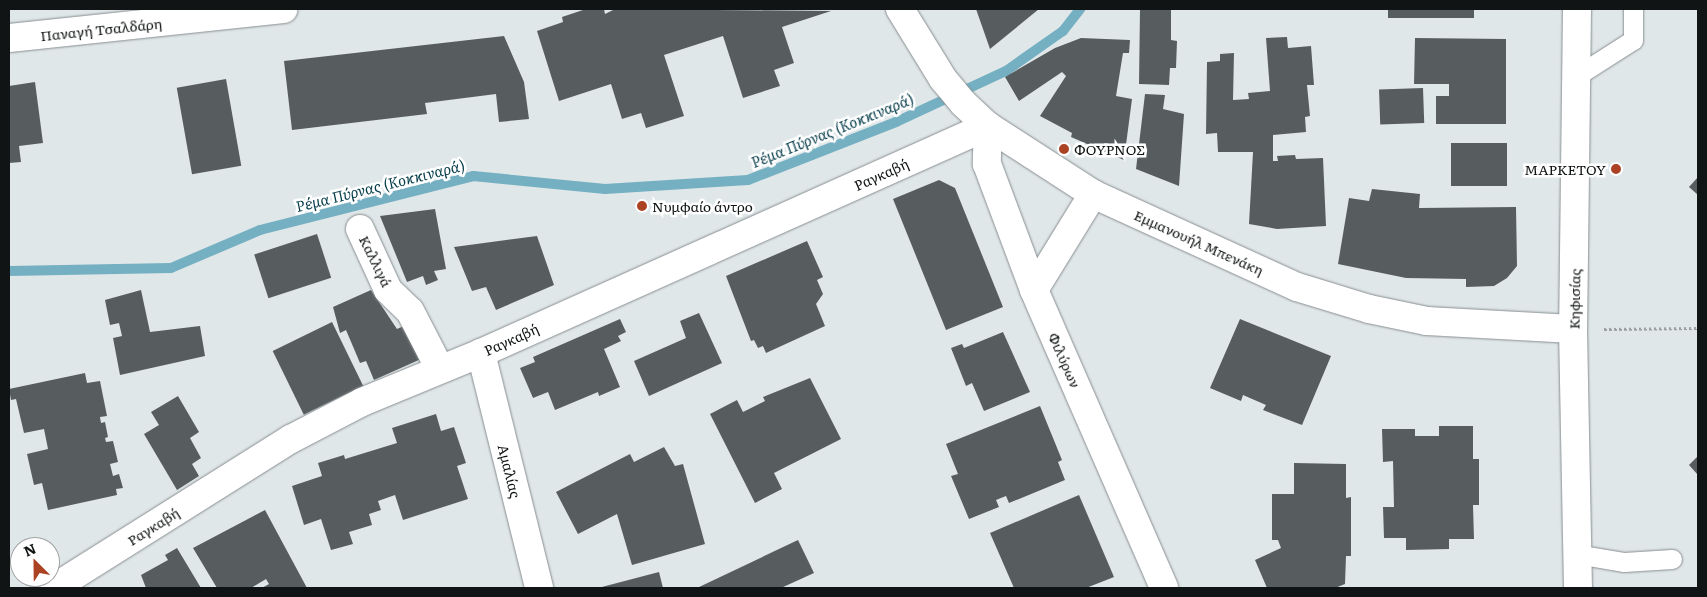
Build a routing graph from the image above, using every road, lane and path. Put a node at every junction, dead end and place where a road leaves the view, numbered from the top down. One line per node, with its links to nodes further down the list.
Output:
1 (284, 9): 5 (street, Παναγή Τσαλδάρη)
2 (900, 9): 7 (street, Εμμανουήλ Μπενάκη)
3 (1578, 9): 6 (street, Κηφισίας)
4 (1633, 9): 6 (lane)
5 (9, 38)
6 (1578, 75): 12 (street, Κηφισίας)
7 (988, 126): 8 (street, Εμμανουήλ Μπενάκη); 10 (street, Φιλύρων); 13 (street, Ραγκαβή)
8 (1093, 194): 10 (street); 12 (street, Εμμανουήλ Μπενάκη)
9 (360, 228): 14 (street, Καλλιγά)
10 (1034, 290): 19 (street, Φιλύρων)
11 (1698, 328): 12 (path)
12 (1573, 329): 15 (street, Κηφισίας)
13 (481, 353): 14 (street, Ραγκαβή); 18 (street, Αμαλίας)
14 (440, 369): 17 (street, Ραγκαβή)
15 (1576, 554): 16 (lane); 20 (street, Κηφισίας)
16 (1672, 559)
17 (54, 588)
18 (539, 588)
19 (1164, 588)
20 (1578, 588)

